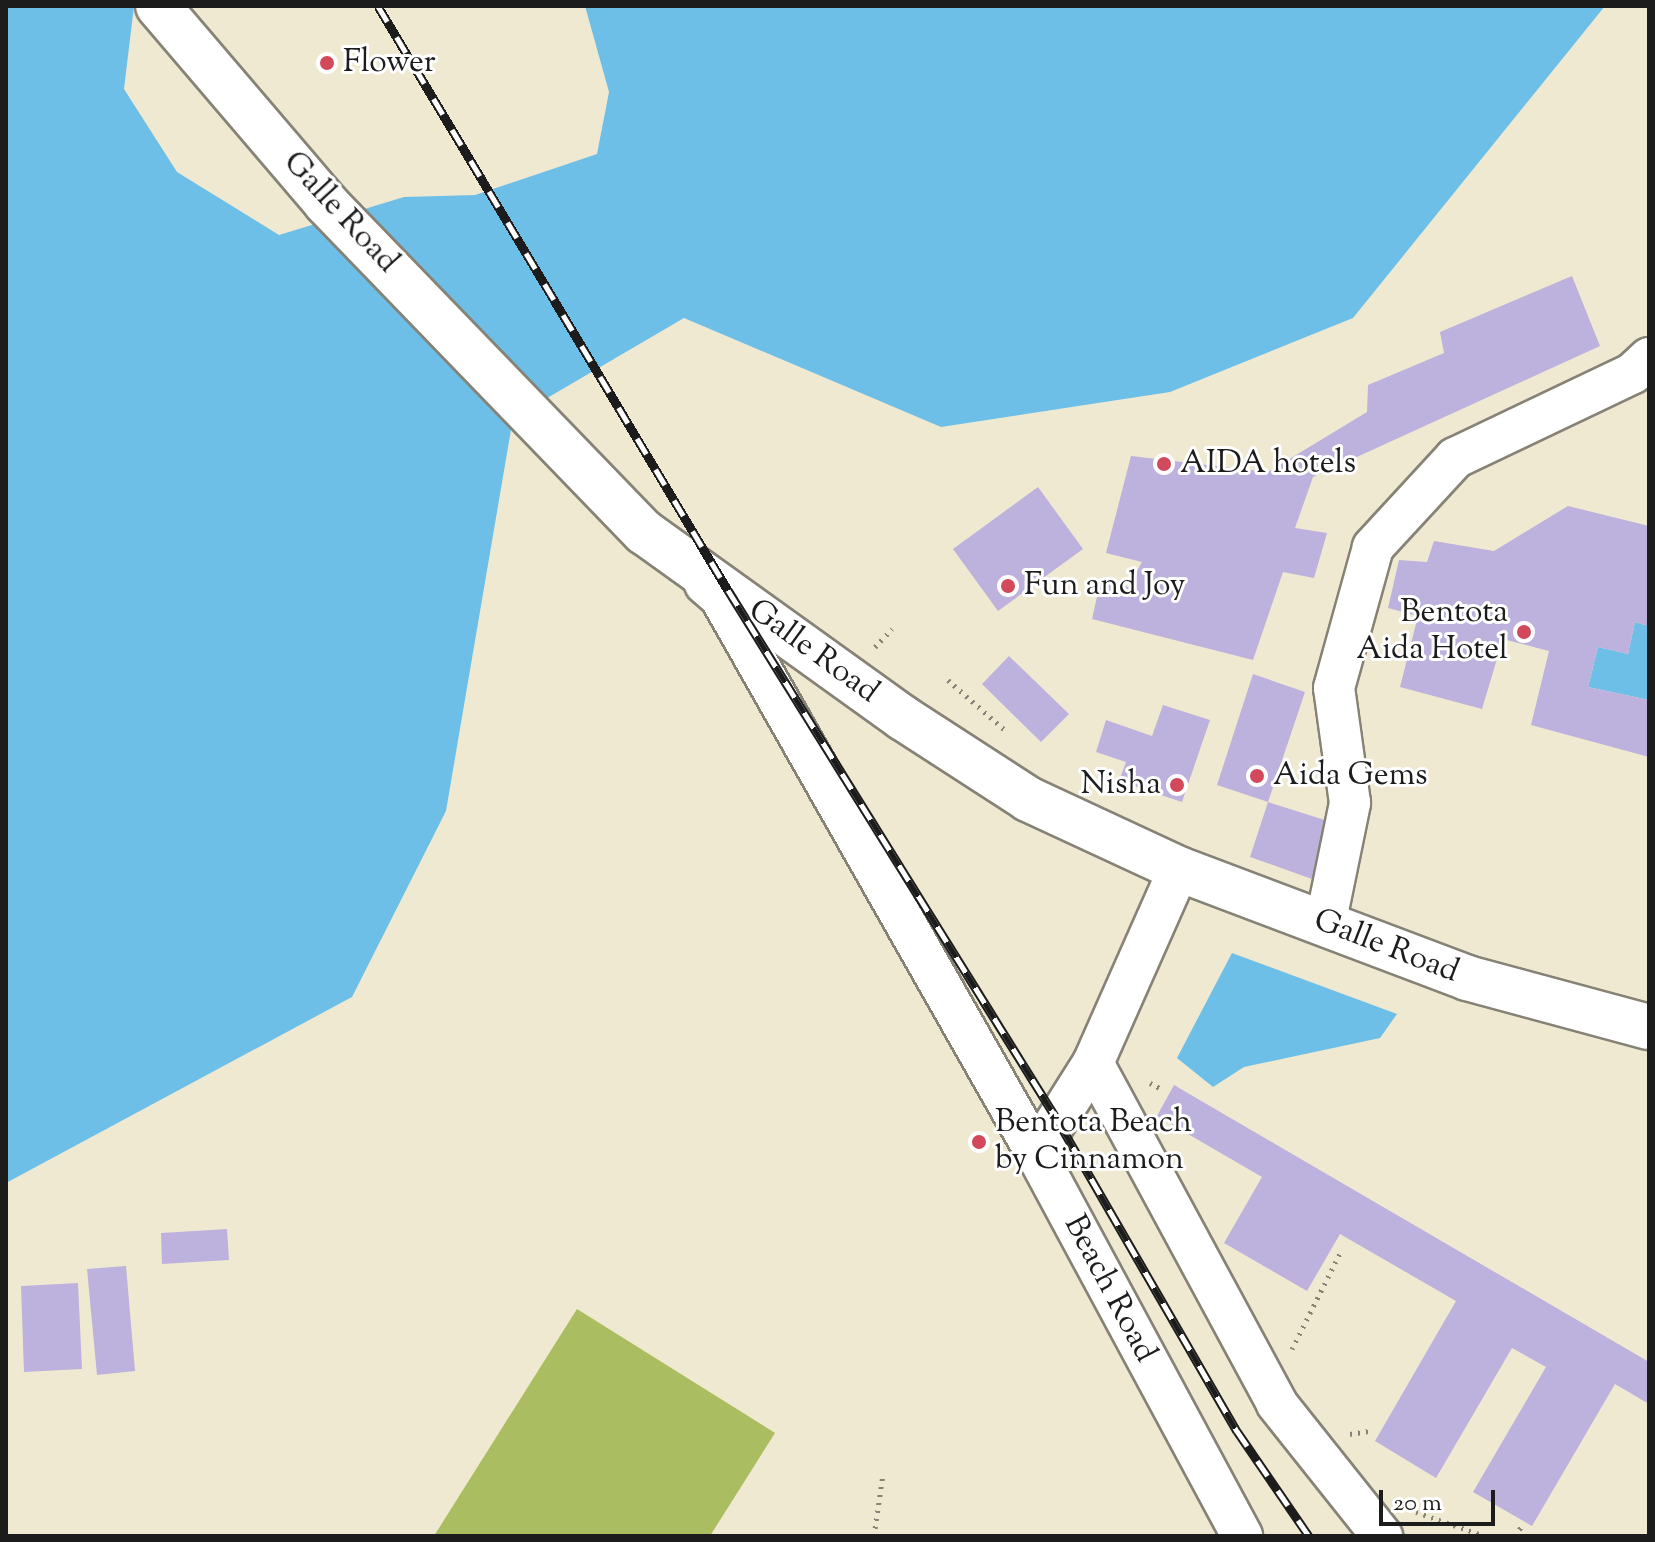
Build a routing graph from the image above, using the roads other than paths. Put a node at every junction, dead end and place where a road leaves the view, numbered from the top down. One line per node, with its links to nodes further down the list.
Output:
1 (158, 6): 3 (highway, Galle Road)
2 (1649, 358): 5 (street)
3 (644, 532): 4 (highway, Galle Road); 8 (street, Beach Road)
4 (1179, 869): 5 (highway, Galle Road); 7 (street)
5 (1325, 925): 6 (highway, Galle Road)
6 (1649, 1027)
7 (1093, 1063): 8 (street); 10 (street)
8 (1036, 1153): 9 (street, Beach Road)
9 (1242, 1536)
10 (1382, 1536)

